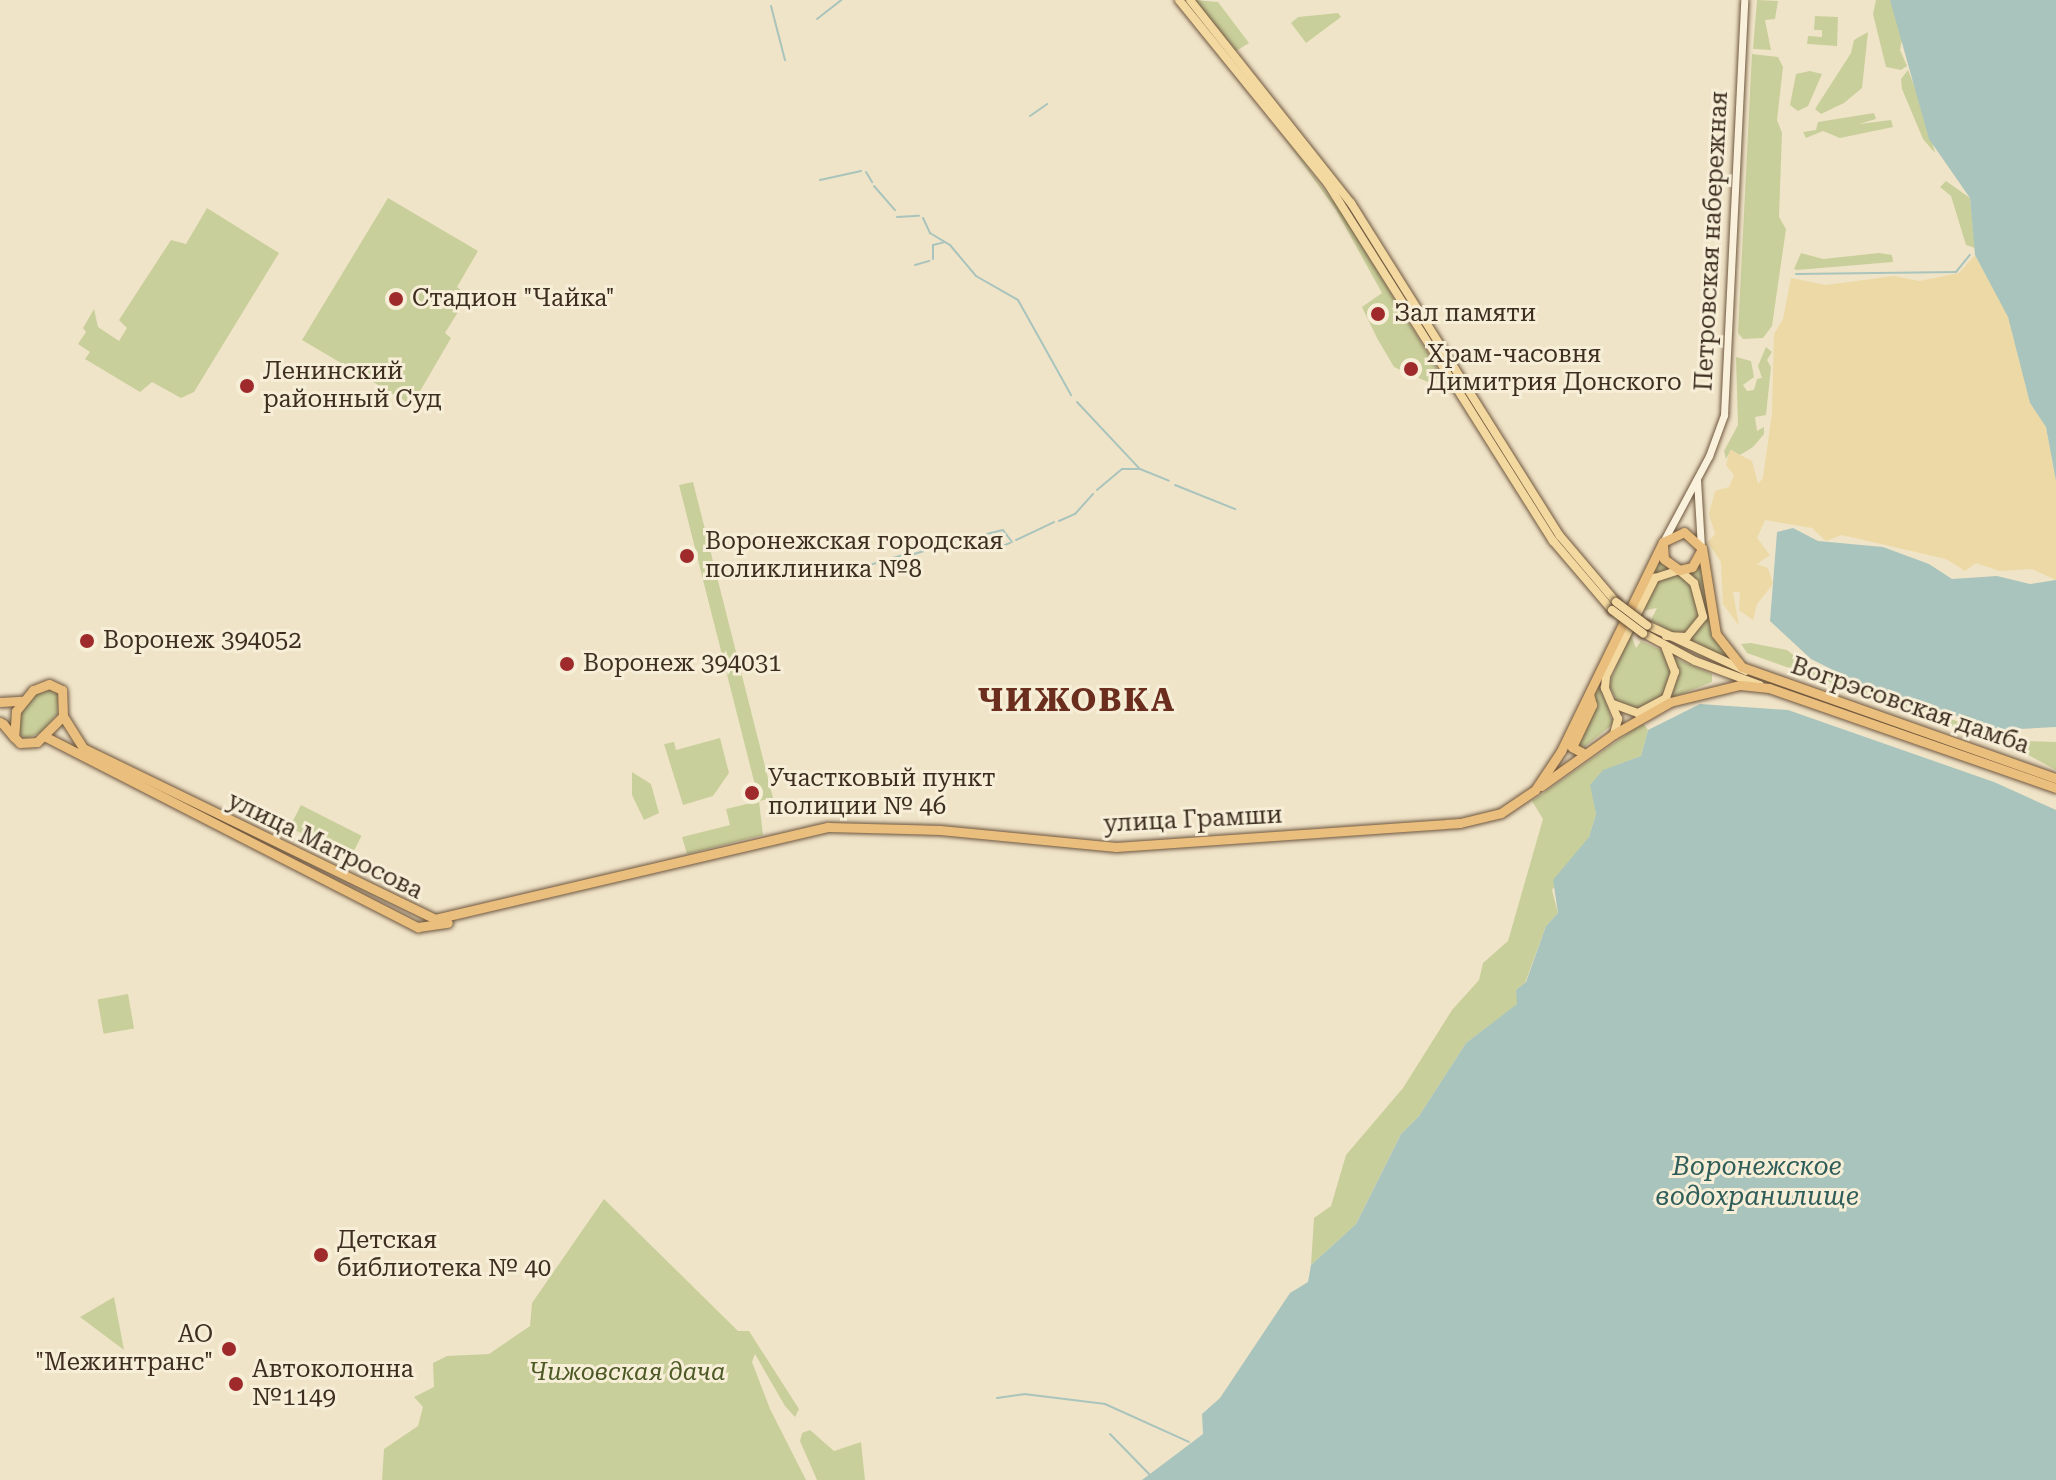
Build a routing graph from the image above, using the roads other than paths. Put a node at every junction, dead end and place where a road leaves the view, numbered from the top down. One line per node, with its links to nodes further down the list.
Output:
1 (1179, 0): 8 (main road)
2 (1190, 0): 8 (main road)
3 (1744, 0): 4 (main road, Петровская набережная)
4 (1697, 478): 5 (main road, Петровская набережная); 6 (main road, Петровская набережная)
5 (1663, 542): 6 (highway); 7 (highway); 9 (highway, Петровская набережная)
6 (1702, 548): 7 (highway); 11 (highway)
7 (1679, 570): 10 (main road); 16 (main road)
8 (1614, 606): 10 (main road, bridge)
9 (1628, 617): 13 (highway, улица Грамши)
10 (1664, 640): 11 (main road); 12 (main road); 16 (main road)
11 (1750, 672): 23 (highway, Вогрэсовская дамба)
12 (1769, 688): 19 (highway, Вогрэсовская дамба); 24 (highway, Вогрэсовская дамба)
13 (1589, 694): 22 (highway); 25 (highway, улица Грамши)
14 (22, 701): 15 (highway, улица Матросова); 17 (highway, улица Матросова); 20 (highway)
15 (0, 702)
16 (1613, 704): 19 (main road)
17 (63, 716): 21 (highway); 26 (highway, улица Матросова)
18 (0, 722): 20 (highway)
19 (1614, 734): 22 (highway, Вогрэсовская дамба)
20 (14, 737): 21 (highway, улица Матросова)
21 (46, 737): 26 (highway, улица Матросова)
22 (1585, 754): 25 (highway, Вогрэсовская дамба)
23 (2056, 778)
24 (2056, 788)
25 (1535, 790): 27 (highway, улица Грамши)
26 (201, 813): 27 (highway, улица Матросова)
27 (468, 915)

